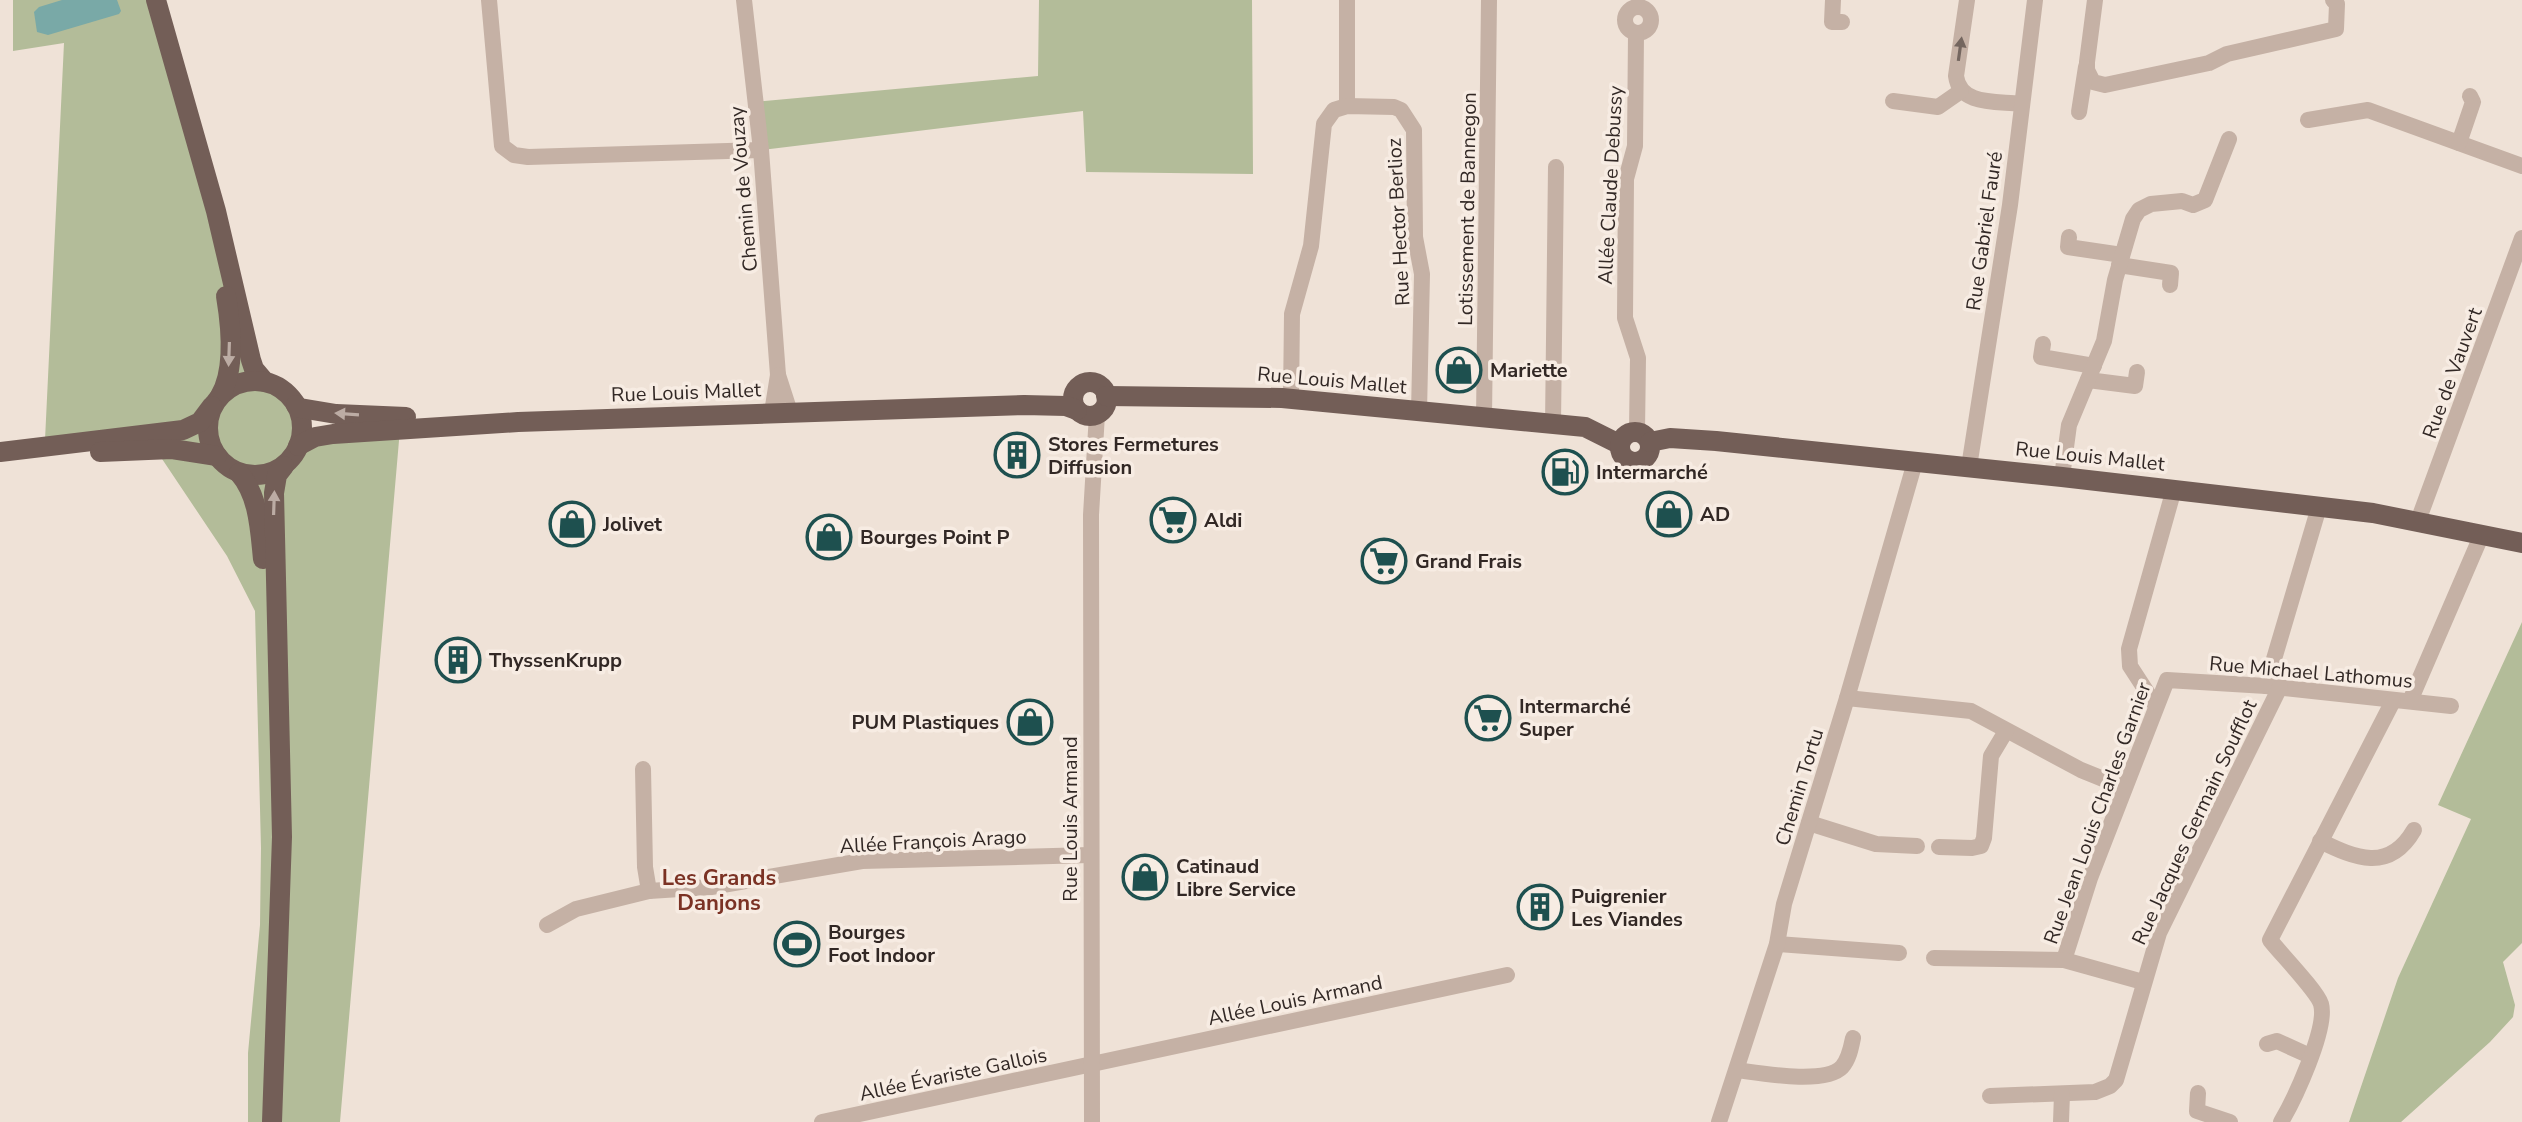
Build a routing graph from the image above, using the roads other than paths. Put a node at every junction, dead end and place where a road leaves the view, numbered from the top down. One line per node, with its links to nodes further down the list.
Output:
1 (156, 0): 26 (main road)
2 (489, 0): 23 (street)
3 (744, 0): 23 (street, Chemin de Vouzay)
4 (1347, 0): 18 (street)
5 (1489, 0): 41 (street, Lotissement de Bannegon)
6 (1833, 0): 12 (street)
7 (1967, 0): 14 (street, one-way to 7)
8 (2035, 0): 17 (street, Rue Gabriel Fauré)
9 (2095, 0): 13 (street)
10 (2333, 0): 13 (street)
11 (1629, 5): 43 (street, Allée Claude Debussy)
12 (1842, 22)
13 (2087, 62): 19 (street)
14 (1961, 91): 16 (street); 17 (street)
15 (2470, 96): 22 (street)
16 (1893, 101)
17 (2020, 104): 49 (street, Rue Gabriel Fauré)
18 (1347, 106): 35 (street); 40 (street, Rue Hector Berlioz)
19 (2079, 112)
20 (2308, 120): 22 (street)
21 (2229, 139): 29 (street)
22 (2459, 143): 24 (street)
23 (761, 150): 39 (street, Chemin de Vouzay)
24 (2522, 166)
25 (1556, 167): 42 (street)
26 (209, 194): 34 (main road); 36 (main road, one-way to 36)
27 (2069, 237): 29 (street)
28 (2522, 238): 54 (street, Rue de Vauvert)
29 (2121, 260): 30 (street); 33 (street)
30 (2170, 285)
31 (2043, 344): 33 (street)
32 (2137, 372): 33 (street)
33 (2091, 373): 51 (street)
34 (265, 382): 36 (main road); 37 (main road)
35 (1291, 399): 38 (main road, Rue Louis Mallet); 40 (main road, Rue Louis Mallet)
36 (218, 400): 45 (main road); 46 (main road)
37 (296, 405): 39 (main road, Rue Louis Mallet, one-way to 37); 44 (main road)
38 (1087, 406): 39 (main road, Rue Louis Mallet); 73 (street, Rue Louis Armand)
39 (781, 408): 44 (main road, Rue Louis Mallet)
40 (1419, 412): 41 (main road, Rue Louis Mallet)
41 (1484, 419): 42 (main road, Rue Louis Mallet)
42 (1553, 425): 43 (main road, Rue Louis Mallet)
43 (1644, 437): 47 (main road, Rue Louis Mallet)
44 (298, 446): 48 (main road)
45 (0, 455): 46 (main road)
46 (217, 456): 50 (main road)
47 (1915, 462): 49 (main road, Rue Louis Mallet); 60 (street, Chemin Tortu)
48 (284, 466): 50 (main road); 57 (main road, one-way to 48)
49 (1969, 467): 51 (main road, Rue Louis Mallet)
50 (239, 473): 57 (main road)
51 (2062, 477): 52 (main road, Rue Louis Mallet)
52 (2174, 489): 53 (main road, Rue Louis Mallet); 63 (street)
53 (2319, 507): 54 (main road, Rue Louis Mallet); 59 (street, Rue Jacques Germain Soufflot)
54 (2418, 521): 55 (main road, Rue Louis Mallet)
55 (2482, 534): 56 (main road, Rue Louis Mallet); 62 (street)
56 (2522, 543)
57 (278, 665): 90 (main road)
58 (2167, 680): 59 (street, Rue Michael Lathomus); 63 (street, Rue Jean Louis Charles Garnier)
59 (2273, 687): 61 (street, Rue Michael Lathomus); 81 (street, Rue Jacques Germain Soufflot)
60 (1847, 698): 65 (street); 68 (street, Chemin Tortu)
61 (2393, 701): 62 (street, Rue Michael Lathomus); 70 (street)
62 (2410, 701): 64 (street, Rue Michael Lathomus)
63 (2156, 706): 67 (street, Rue Jean Louis Charles Garnier)
64 (2451, 706)
65 (2006, 731): 67 (street); 72 (street)
66 (643, 769): 74 (street)
67 (2123, 787): 79 (street, Rue Jean Louis Charles Garnier)
68 (1809, 823): 71 (street); 76 (street, Chemin Tortu)
69 (2414, 830): 70 (street)
70 (2320, 841): 84 (street)
71 (1917, 846)
72 (1939, 847)
73 (1090, 855): 74 (street, Allée François Arago); 85 (street, Rue Louis Armand)
74 (649, 891): 75 (street, Allée François Arago)
75 (547, 925)
76 (1777, 944): 77 (street); 86 (street, Chemin Tortu)
77 (1899, 953)
78 (1934, 958): 79 (street, Rue Jean Louis Charles Garnier)
79 (2064, 960): 81 (street, Rue Jean Louis Charles Garnier)
80 (1507, 975): 85 (street, Allée Louis Armand)
81 (2143, 982): 88 (street, Rue Jacques Germain Soufflot)
82 (1853, 1038): 86 (street)
83 (2267, 1044): 84 (street)
84 (2310, 1056): 96 (street)
85 (1092, 1064): 91 (street, Allée Évariste Gallois); 92 (street, Rue Louis Armand)
86 (1737, 1070): 93 (street, Chemin Tortu)
87 (2198, 1093): 95 (street)
88 (2062, 1094): 89 (street, Rue Jacques Germain Soufflot); 94 (street)
89 (1990, 1096)
90 (272, 1122)
91 (822, 1122)
92 (1092, 1122)
93 (1719, 1122)
94 (2061, 1122)
95 (2230, 1122)
96 (2281, 1122)

